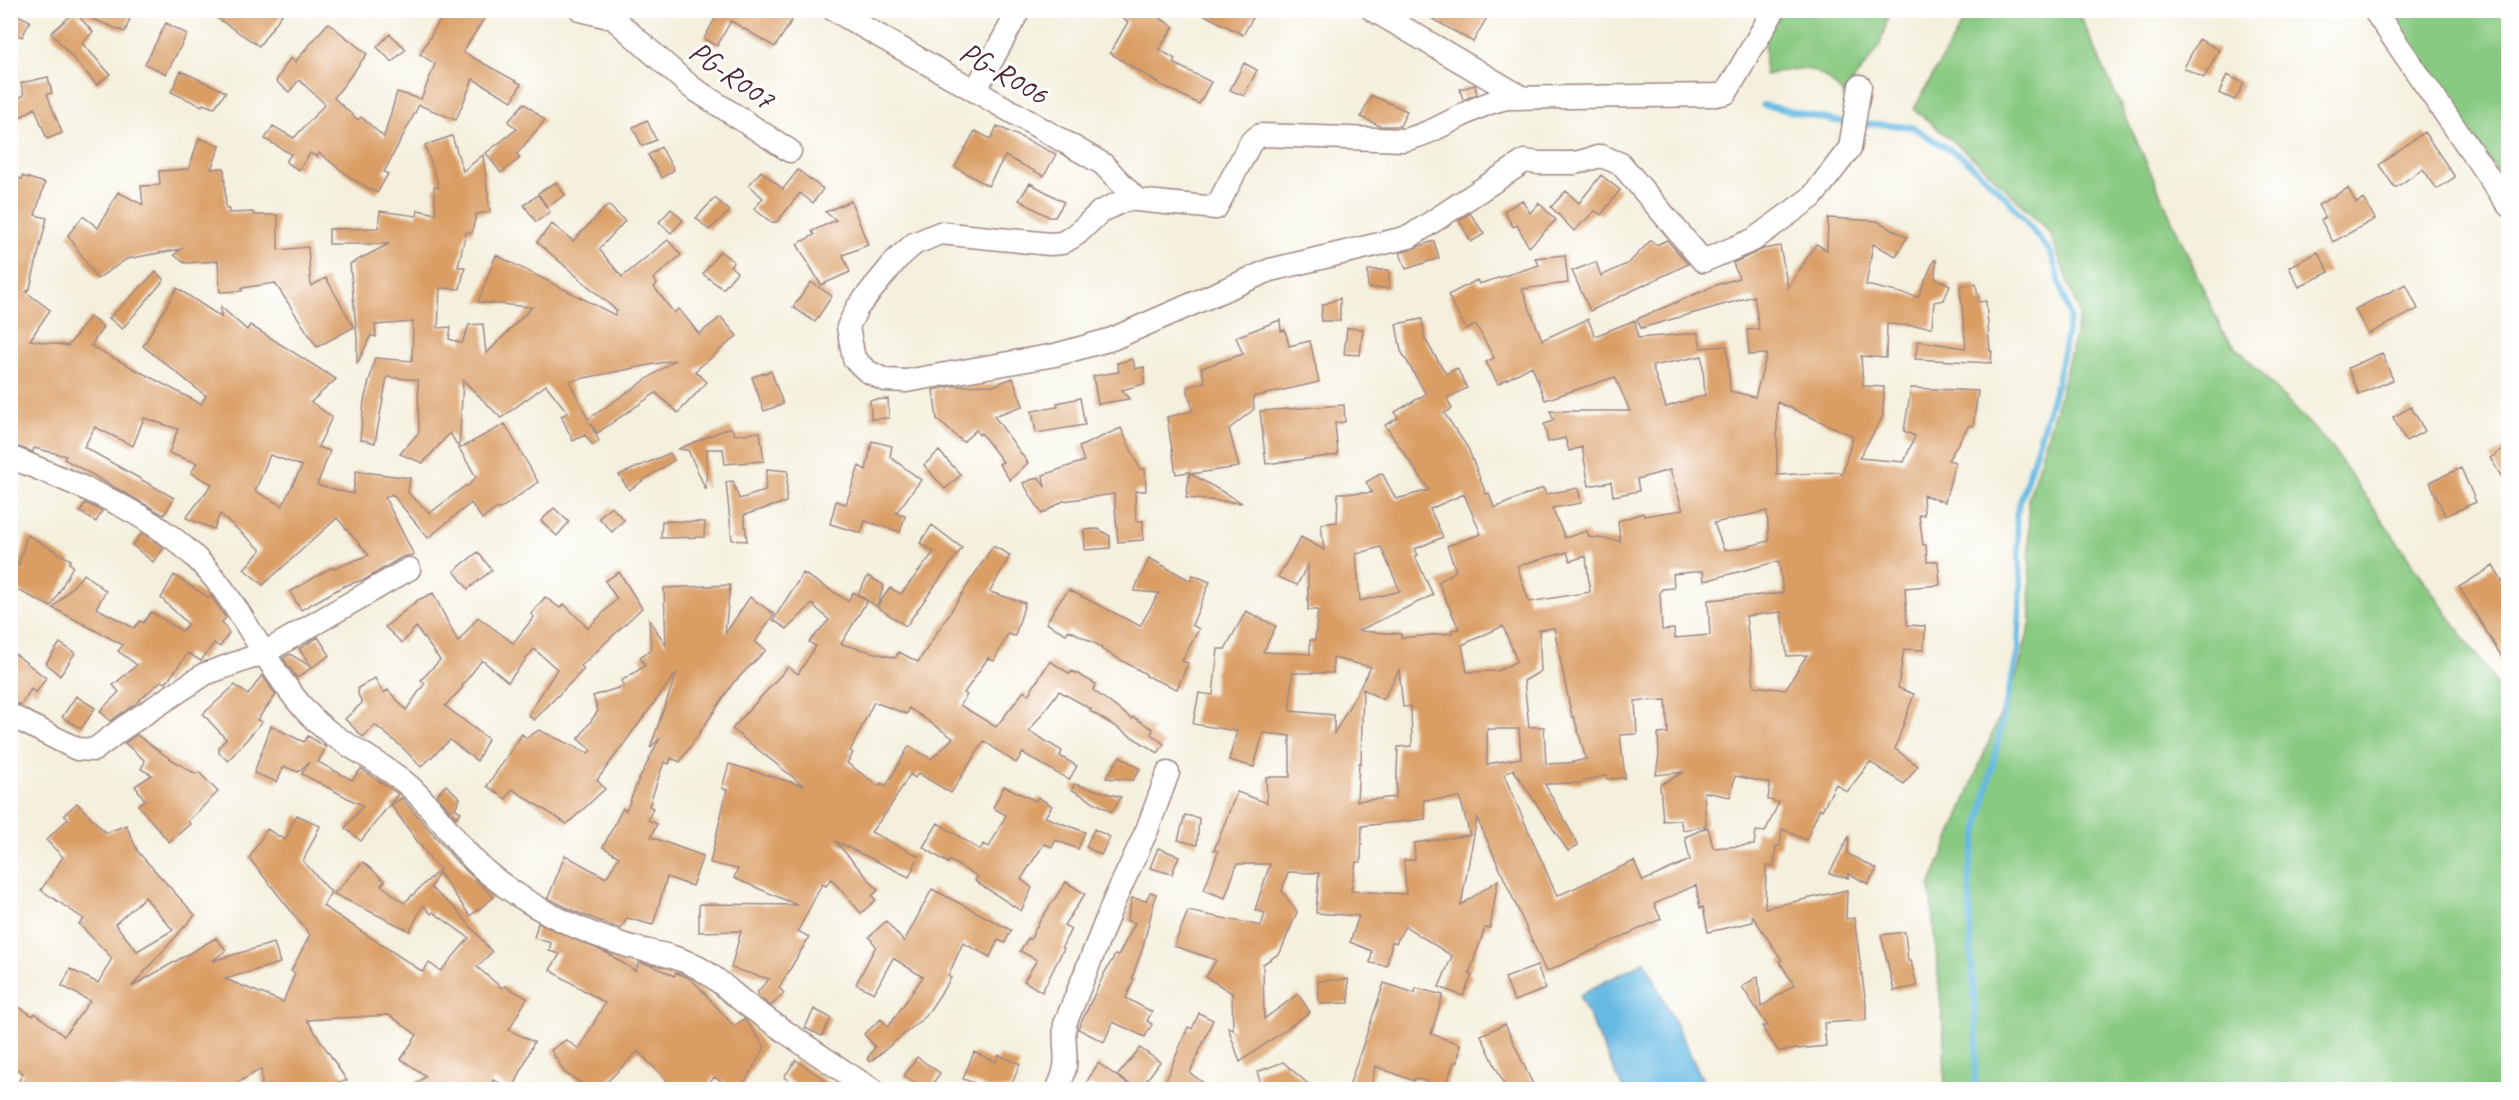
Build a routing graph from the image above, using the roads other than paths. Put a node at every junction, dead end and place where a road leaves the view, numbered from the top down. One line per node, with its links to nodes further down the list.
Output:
1 (581, 10): 7 (street, PG-R007)
2 (834, 10): 9 (street, PG-R006)
3 (1018, 10): 9 (street)
4 (1774, 10): 10 (street)
5 (2374, 10): 13 (street)
6 (1384, 13): 10 (street)
7 (615, 14): 11 (street, PG-R007)
8 (1860, 86): 12 (street)
9 (975, 91): 12 (street, PG-R006)
10 (1523, 98): 12 (street)
11 (790, 151)
12 (1136, 199)
13 (2508, 205)
14 (10, 457): 16 (street)
15 (409, 569): 16 (street)
16 (264, 653): 17 (street); 19 (street)
17 (10, 715)
18 (1168, 773): 20 (street)
19 (873, 1089)
20 (1057, 1089)

